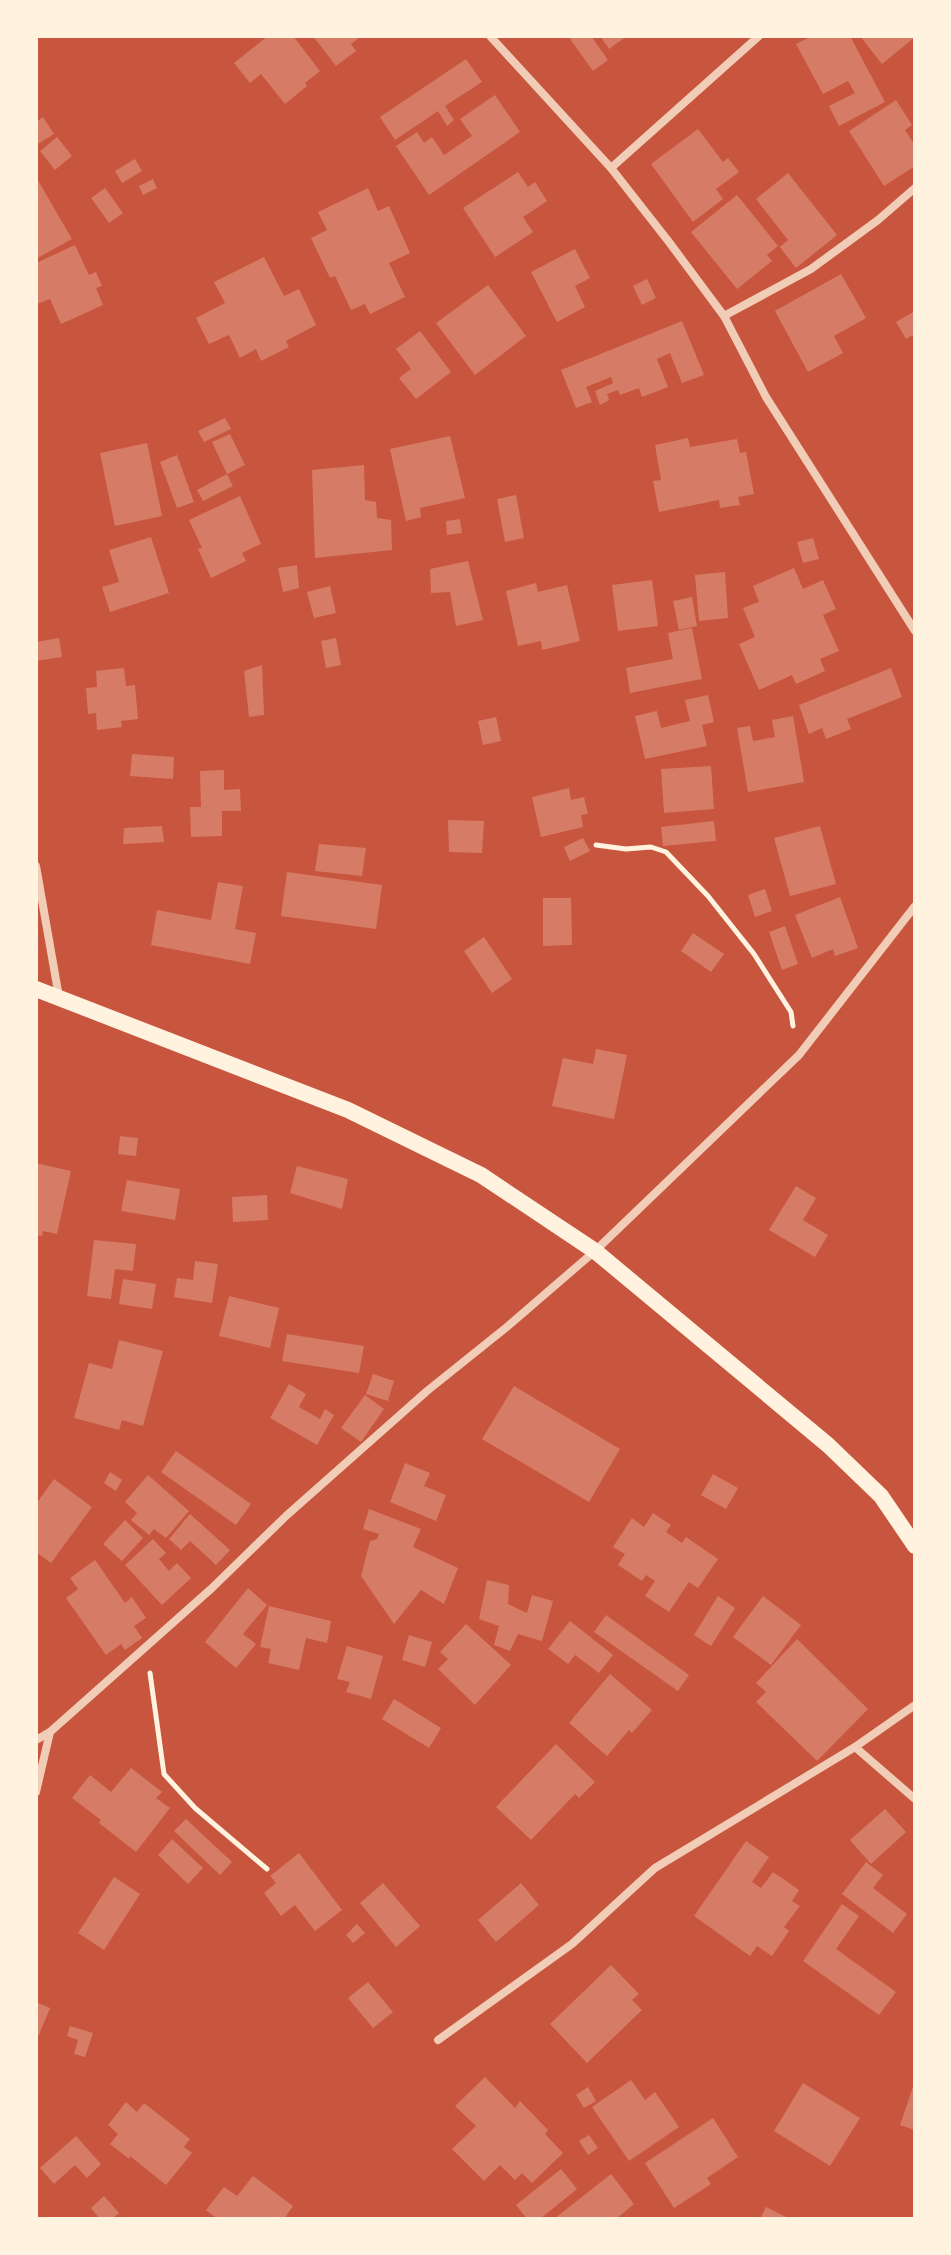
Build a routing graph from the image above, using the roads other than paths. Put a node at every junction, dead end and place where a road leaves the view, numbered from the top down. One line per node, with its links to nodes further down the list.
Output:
1 (490, 36): 3 (street)
2 (759, 36): 3 (street)
3 (611, 168): 5 (street)
4 (915, 188): 5 (street)
5 (724, 316): 6 (street)
6 (915, 631)
7 (36, 866): 10 (street)
8 (915, 906): 11 (street)
9 (36, 989): 10 (main road)
10 (59, 998): 11 (main road)
11 (595, 1251): 12 (main road); 14 (street)
12 (915, 1546)
13 (915, 1705): 16 (street)
14 (50, 1732): 15 (street); 17 (street)
15 (36, 1740)
16 (855, 1747): 18 (street); 19 (street)
17 (36, 1792)
18 (915, 1799)
19 (438, 2040)

